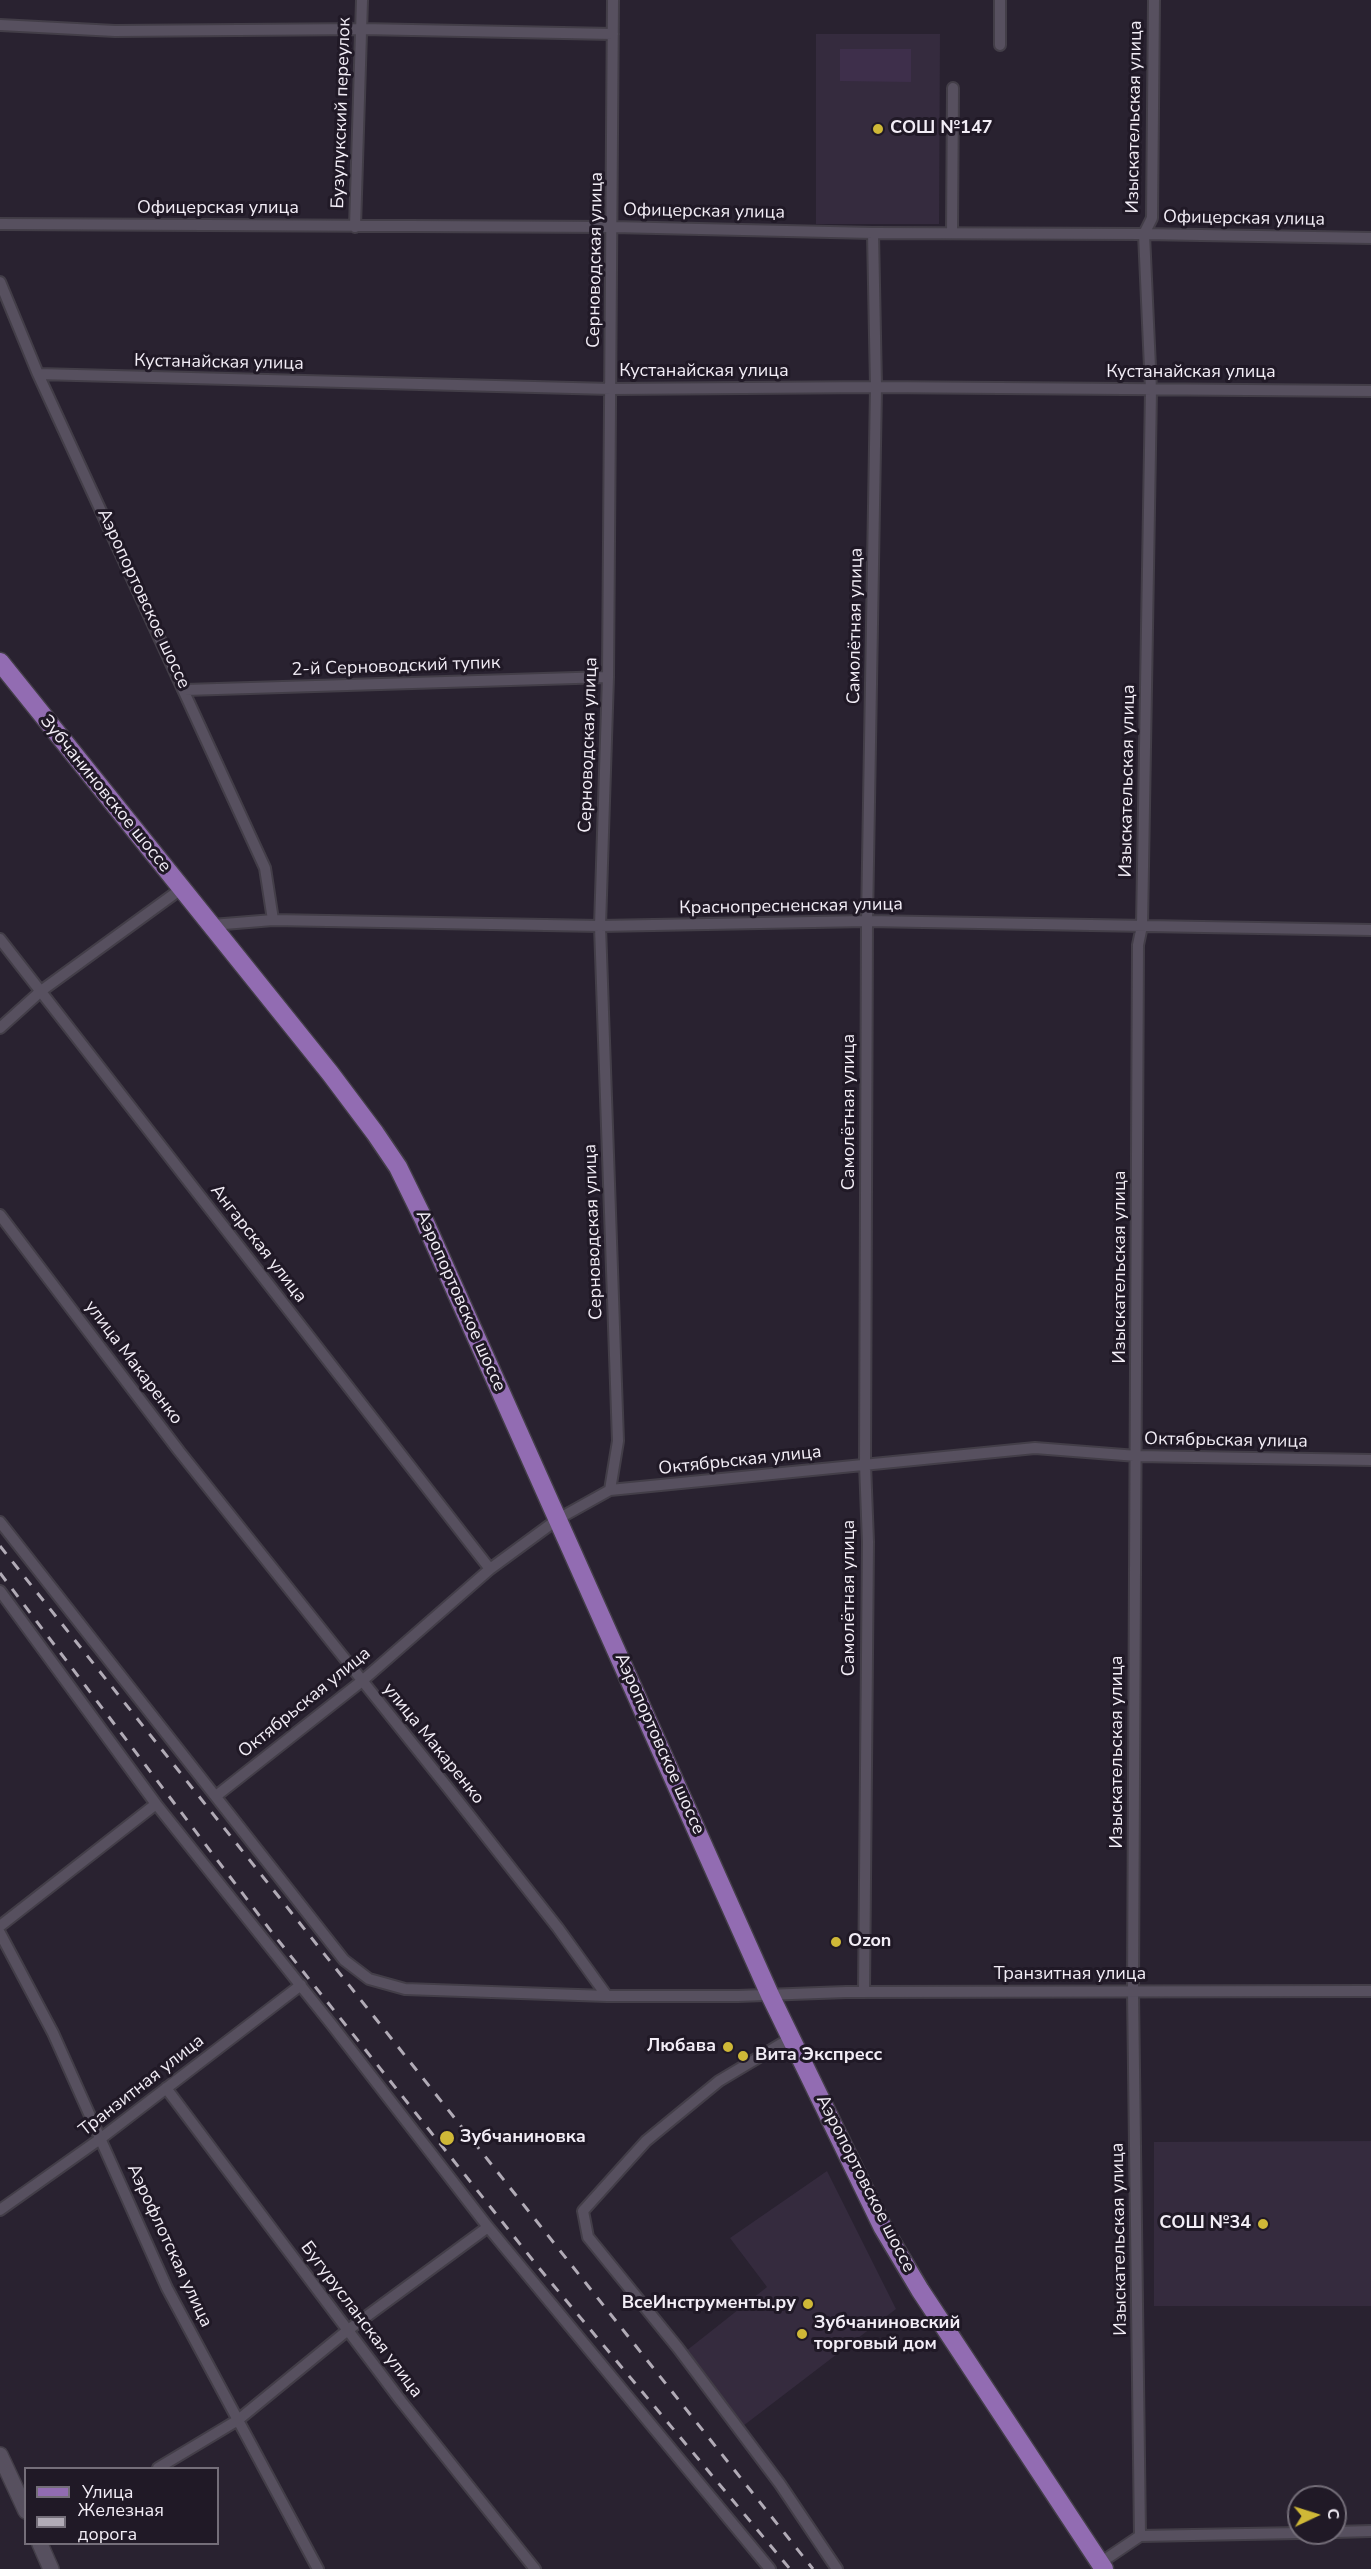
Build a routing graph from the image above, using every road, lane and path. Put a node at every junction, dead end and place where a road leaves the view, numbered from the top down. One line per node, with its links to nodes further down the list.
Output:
1 (362, 0): 6 (street, Бузулукский переулок)
2 (613, 0): 7 (street, Серноводская улица)
3 (1000, 0): 8 (street)
4 (1154, 0): 15 (street, Изыскательская улица)
5 (0, 25): 6 (street)
6 (362, 29): 7 (street); 11 (street, Бузулукский переулок)
7 (613, 34): 12 (street, Серноводская улица)
8 (1000, 45)
9 (953, 88): 14 (street)
10 (0, 224): 11 (street, Офицерская улица)
11 (355, 227): 12 (street, Офицерская улица)
12 (613, 227): 13 (street, Офицерская улица); 20 (street, Серноводская улица)
13 (873, 233): 14 (street, Офицерская улица); 19 (street, Самолётная улица)
14 (952, 233): 15 (street, Офицерская улица)
15 (1144, 234): 16 (street, Офицерская улица); 21 (street, Изыскательская улица)
16 (1371, 238)
17 (0, 282): 18 (street, Аэропортовское шоссе)
18 (38, 374): 20 (street, Кустанайская улица); 25 (street, Аэропортовское шоссе)
19 (876, 387): 20 (street, Кустанайская улица); 21 (street, Кустанайская улица); 28 (street, Самолётная улица)
20 (611, 389): 24 (street, Серноводская улица)
21 (1151, 390): 22 (street, Кустанайская улица); 31 (street, Изыскательская улица)
22 (1371, 391)
23 (0, 662): 26 (main road, Зубчаниновское шоссе)
24 (608, 677): 25 (street, 2-й Серноводский тупик); 30 (street, Серноводская улица)
25 (185, 690): 27 (street, Аэропортовское шоссе)
26 (181, 889): 29 (main road, Зубчаниновское шоссе); 34 (street)
27 (273, 920): 29 (street, Краснопресненская улица); 30 (street, Краснопресненская улица)
28 (867, 921): 30 (street, Краснопресненская улица); 31 (street, Краснопресненская улица); 39 (street, Самолётная улица)
29 (212, 925): 41 (main road, Аэропортовское шоссе)
30 (600, 926): 40 (street, Серноводская улица)
31 (1142, 926): 32 (street, Краснопресненская улица); 37 (street, Изыскательская улица)
32 (1371, 930)
33 (0, 939): 34 (street, Ангарская улица)
34 (41, 991): 35 (street); 43 (street, Ангарская улица)
35 (0, 1028)
36 (0, 1215): 45 (street, улица Макаренко)
37 (1137, 1456): 38 (street, Октябрьская улица); 39 (street, Октябрьская улица); 51 (street, Изыскательская улица)
38 (1371, 1460)
39 (865, 1464): 40 (street, Октябрьская улица); 53 (street, Самолётная улица)
40 (610, 1490): 41 (street, Октябрьская улица)
41 (558, 1519): 43 (street, Октябрьская улица); 54 (main road, Аэропортовское шоссе)
42 (0, 1522): 46 (street)
43 (490, 1569): 45 (street, Октябрьская улица)
44 (0, 1591): 47 (street)
45 (362, 1681): 46 (street, Октябрьская улица); 55 (street, улица Макаренко)
46 (216, 1796): 55 (street)
47 (156, 1804): 48 (street); 50 (street)
48 (0, 1926)
49 (0, 1933): 58 (street, Аэрофлотская улица)
50 (301, 1985): 57 (street, Транзитная улица); 60 (street)
51 (1133, 1991): 52 (street, Транзитная улица); 53 (street, Транзитная улица); 69 (street, Изыскательская улица)
52 (1371, 1991)
53 (864, 1992): 54 (street, Транзитная улица)
54 (770, 1995): 55 (street); 56 (main road, Аэропортовское шоссе)
55 (607, 1996)
56 (791, 2038): 71 (main road, Аэропортовское шоссе); 76 (street)
57 (166, 2088): 58 (street, Транзитная улица); 61 (street, Бугурусланская улица)
58 (100, 2139): 59 (street, Транзитная улица); 62 (street, Аэрофлотская улица)
59 (0, 2210)
60 (488, 2227): 61 (street); 75 (street)
61 (348, 2330): 62 (street); 74 (street, Бугурусланская улица)
62 (238, 2420): 64 (street); 73 (street, Аэрофлотская улица)
63 (0, 2455): 65 (street)
64 (161, 2467)
65 (24, 2507)
66 (1371, 2531): 67 (street)
67 (1347, 2532)
68 (1287, 2533): 69 (street)
69 (1140, 2536): 71 (street)
70 (40, 2545): 72 (street)
71 (1102, 2566)
72 (51, 2569)
73 (318, 2569)
74 (535, 2569)
75 (770, 2569)
76 (837, 2569)

